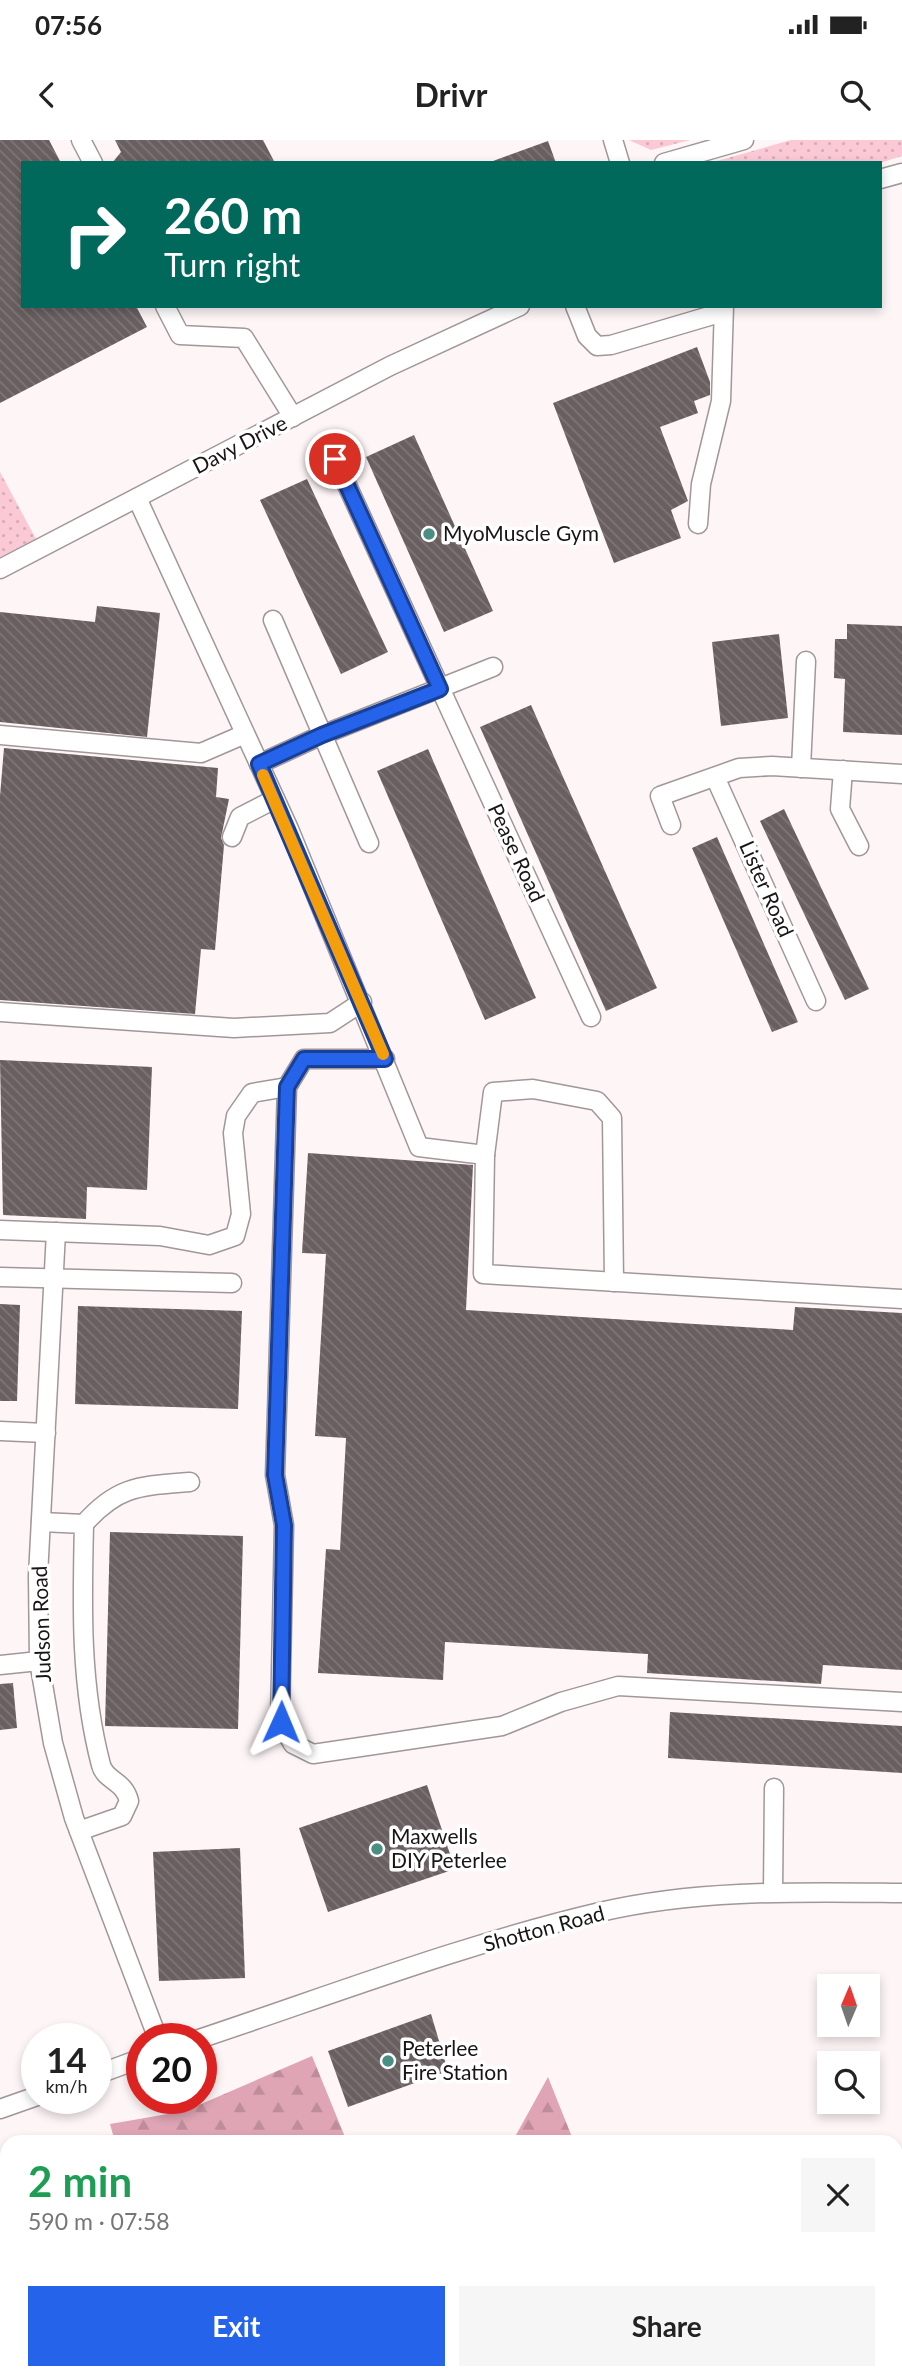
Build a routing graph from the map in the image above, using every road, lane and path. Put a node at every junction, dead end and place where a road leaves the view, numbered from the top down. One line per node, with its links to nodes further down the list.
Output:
1 (81, 140): 4 (street)
2 (613, 140): 5 (street)
3 (744, 140): 6 (street)
4 (92, 161)
5 (619, 161)
6 (671, 161)
7 (902, 173): 8 (street)
8 (882, 178)
9 (166, 308): 13 (street)
10 (516, 308): 13 (street, Davy Drive)
11 (576, 308): 12 (street)
12 (723, 309): 16 (street)
13 (293, 417): 15 (street, Davy Drive)
14 (335, 459): 21 (street, Pease Road)
15 (137, 498): 17 (street, Davy Drive); 22 (street)
16 (698, 524)
17 (0, 569)
18 (273, 620): 24 (street)
19 (806, 661): 26 (street)
20 (493, 667): 21 (street)
21 (440, 689): 24 (street); 38 (street, Pease Road)
22 (245, 734): 23 (street); 25 (street)
23 (0, 735)
24 (322, 735): 25 (street); 33 (street)
25 (259, 764): 30 (street)
26 (801, 768): 27 (street); 29 (street)
27 (843, 770): 28 (street); 34 (street)
28 (902, 774)
29 (715, 777): 31 (street); 35 (street, Lister Road)
30 (275, 799): 32 (street); 36 (street)
31 (671, 825)
32 (232, 837)
33 (369, 843)
34 (859, 846)
35 (816, 1001)
36 (362, 1002): 37 (street); 39 (street)
37 (0, 1012)
38 (591, 1017)
39 (385, 1059): 40 (street); 41 (street)
40 (287, 1087): 43 (street); 56 (street)
41 (485, 1155): 46 (street); 46 (street)
42 (0, 1230): 43 (street)
43 (56, 1232): 45 (street, Judson Road)
44 (0, 1277): 45 (street)
45 (52, 1279): 47 (street); 50 (street, Judson Road)
46 (614, 1282): 48 (street)
47 (232, 1283)
48 (902, 1299)
49 (0, 1431): 50 (street)
50 (46, 1433): 52 (street, Judson Road)
51 (190, 1482): 53 (street)
52 (41, 1522): 53 (street); 54 (street, Judson Road)
53 (84, 1524): 58 (street)
54 (39, 1661): 55 (street); 58 (street, Judson Road)
55 (0, 1665)
56 (902, 1702)
57 (774, 1788): 59 (street)
58 (79, 1831): 61 (street, Judson Road)
59 (773, 1892): 60 (street, Shotton Road); 62 (street, Shotton Road)
60 (902, 1893)
61 (152, 2023)
62 (217, 2033)
63 (21, 2102): 64 (street)
64 (0, 2109)

